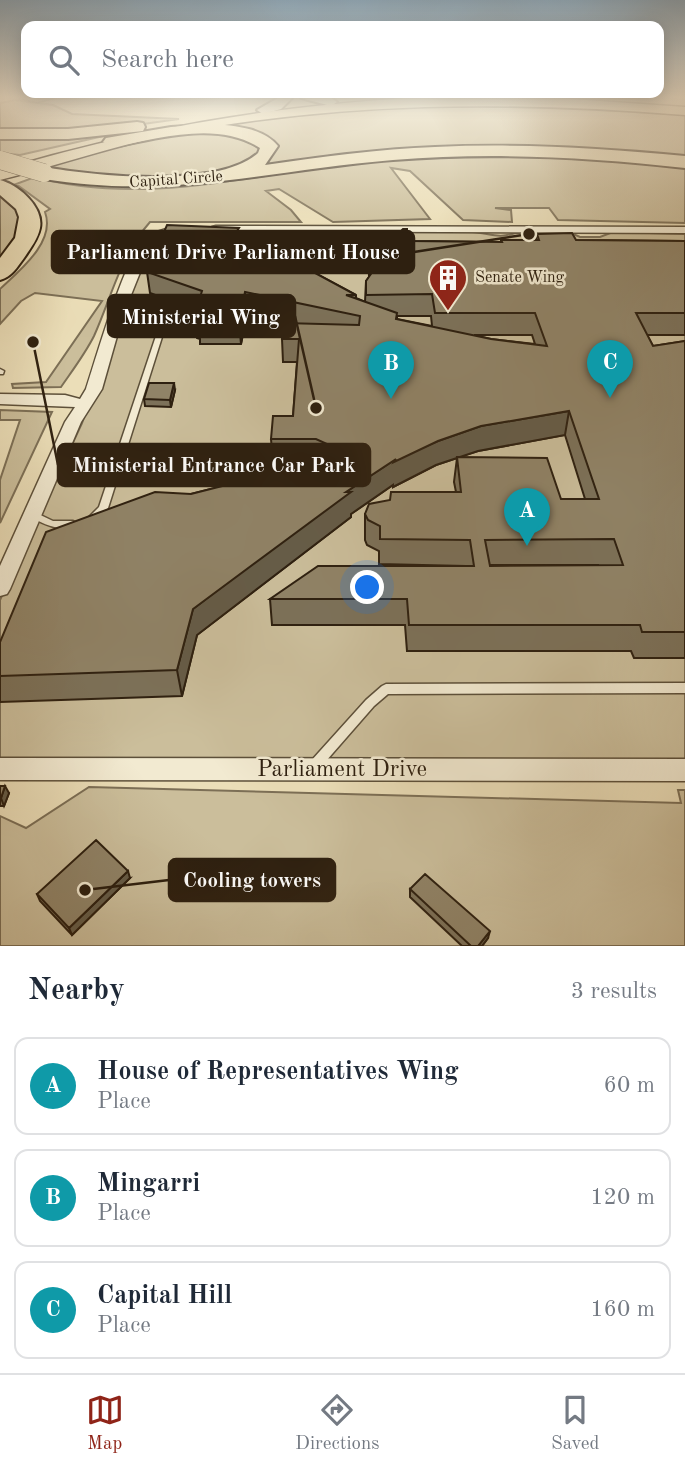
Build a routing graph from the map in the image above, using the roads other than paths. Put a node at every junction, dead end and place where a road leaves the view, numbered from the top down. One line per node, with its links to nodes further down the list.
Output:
1 (103, 142): 6 (main road)
2 (106, 142): 7 (main road)
3 (262, 142): 8 (highway)
4 (0, 160): 8 (highway, Capital Circle, bridge)
5 (685, 162): 8 (highway, Capital Circle)
6 (0, 168)
7 (0, 175)
8 (183, 182)
9 (0, 186): 15 (highway)
10 (192, 229): 16 (street)
11 (205, 229): 12 (street)
12 (333, 229): 13 (street); 14 (lane)
13 (685, 230)
14 (390, 249)
15 (0, 273)
16 (116, 315): 18 (street); 19 (lane)
17 (0, 399): 18 (street)
18 (82, 404): 19 (street)
19 (32, 514): 20 (street)
20 (0, 589)
21 (685, 688): 23 (lane)
22 (0, 769): 23 (street, Parliament Drive)
23 (312, 769): 24 (street, Parliament Drive)
24 (685, 769)

